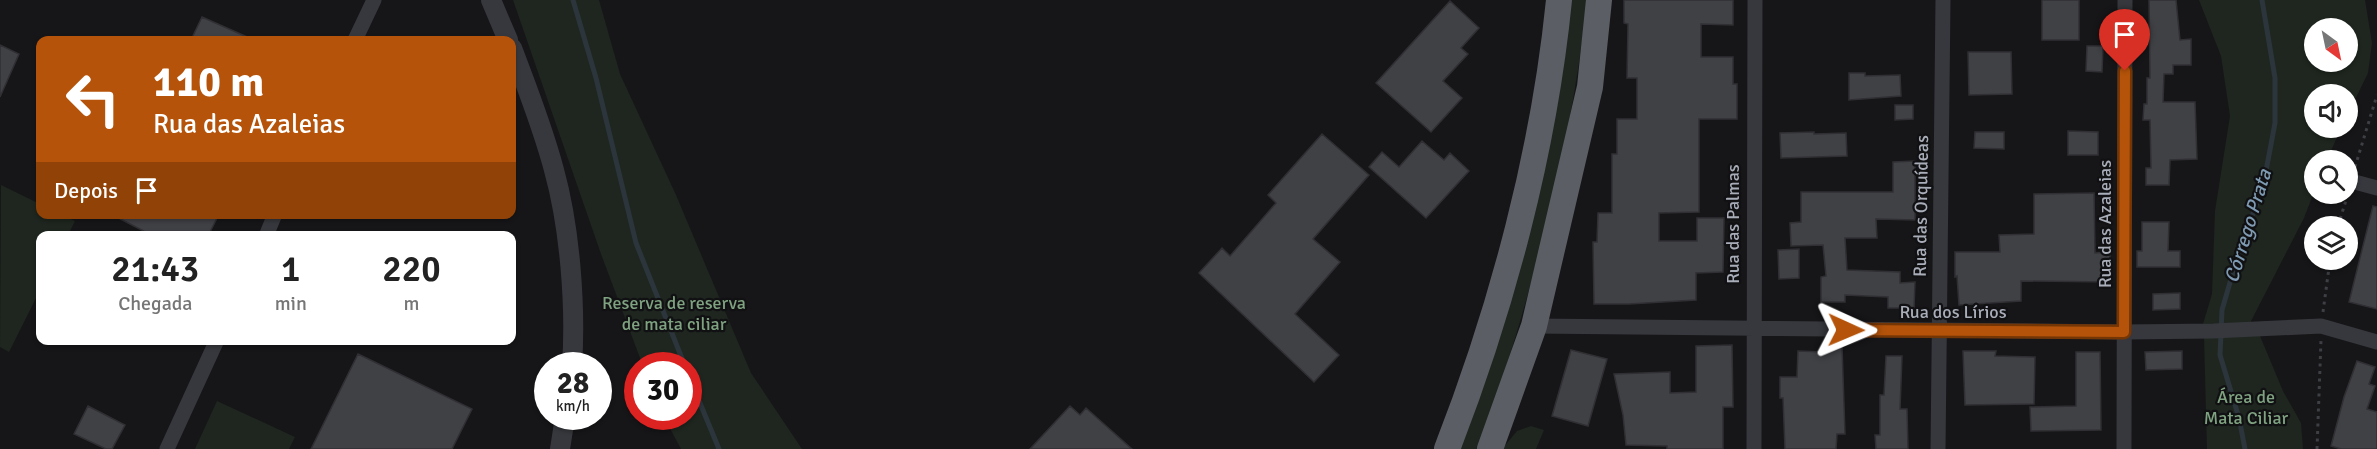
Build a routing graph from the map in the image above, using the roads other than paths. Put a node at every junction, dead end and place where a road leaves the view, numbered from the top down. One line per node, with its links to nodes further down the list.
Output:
1 (374, 0): 8 (street)
2 (491, 0): 9 (street)
3 (1558, 0): 23 (highway)
4 (1599, 0): 13 (highway)
5 (1755, 0): 14 (street, Rua das Palmas)
6 (1943, 0): 15 (street, Rua das Orquídeas)
7 (2125, 0): 16 (street, Rua das Azaleias)
8 (358, 36)
9 (506, 36)
10 (516, 59): 19 (street)
11 (2358, 183): 12 (street)
12 (2377, 188)
13 (1534, 326): 14 (street, Rua dos Lírios); 24 (highway)
14 (1752, 329): 15 (street, Rua dos Lírios); 25 (street, Rua das Palmas)
15 (1939, 331): 16 (street, Rua dos Lírios); 26 (street, Rua das Orquídeas)
16 (2124, 332): 17 (street, Rua dos Lírios); 27 (street, Rua das Azaleias)
17 (2377, 342)
18 (215, 345): 21 (street)
19 (572, 352)
20 (563, 430): 22 (street)
21 (167, 449)
22 (560, 449)
23 (1447, 449)
24 (1490, 449)
25 (1754, 449)
26 (1938, 449)
27 (2124, 449)

